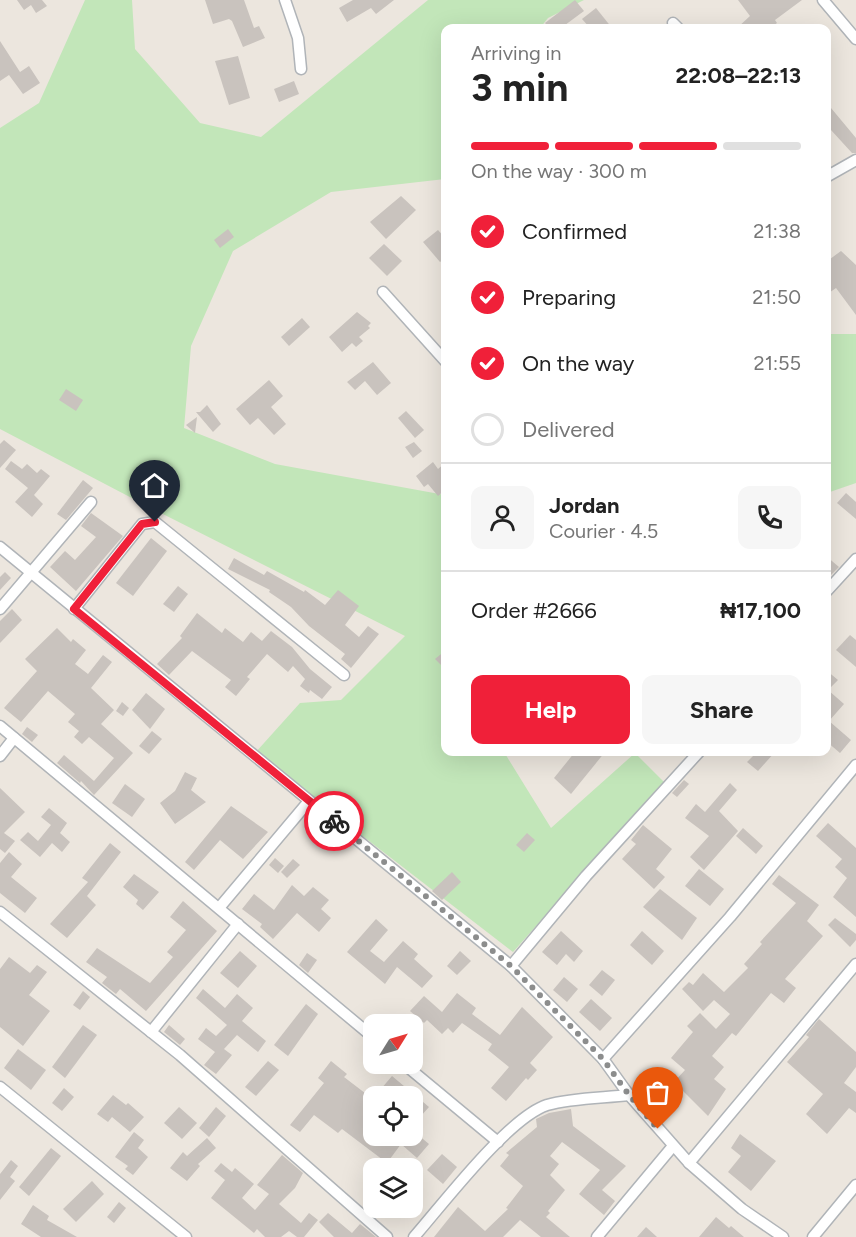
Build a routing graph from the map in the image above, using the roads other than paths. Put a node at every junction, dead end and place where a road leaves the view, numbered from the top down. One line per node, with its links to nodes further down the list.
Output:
1 (285, 0): 4 (street)
2 (823, 0): 3 (street)
3 (856, 39)
4 (301, 69)
5 (856, 160): 6 (street)
6 (831, 174)
7 (383, 292): 8 (street)
8 (441, 356)
9 (91, 502): 12 (street)
10 (0, 547): 12 (street)
11 (856, 559): 13 (street)
12 (31, 572): 14 (street); 15 (street)
13 (831, 586)
14 (0, 609)
15 (74, 609): 16 (street); 22 (street)
16 (344, 675)
17 (0, 726): 18 (street)
18 (14, 738): 19 (street); 23 (street)
19 (0, 756)
20 (695, 756): 27 (street)
21 (856, 765): 30 (street)
22 (309, 801): 23 (street); 27 (street)
23 (219, 908): 25 (street)
24 (0, 912): 29 (street)
25 (238, 924): 28 (street); 29 (street)
26 (856, 964): 36 (street)
27 (511, 966): 30 (street)
28 (363, 1029)
29 (151, 1032): 40 (street)
30 (603, 1059): 33 (street)
31 (416, 1074): 34 (street)
32 (0, 1088): 39 (street)
33 (629, 1095): 34 (street); 35 (street)
34 (498, 1142): 41 (street)
35 (673, 1146): 36 (street); 42 (street)
36 (689, 1162): 38 (street)
37 (856, 1185): 43 (street)
38 (775, 1235)
39 (186, 1237)
40 (387, 1237)
41 (414, 1237)
42 (597, 1237)
43 (813, 1237)

